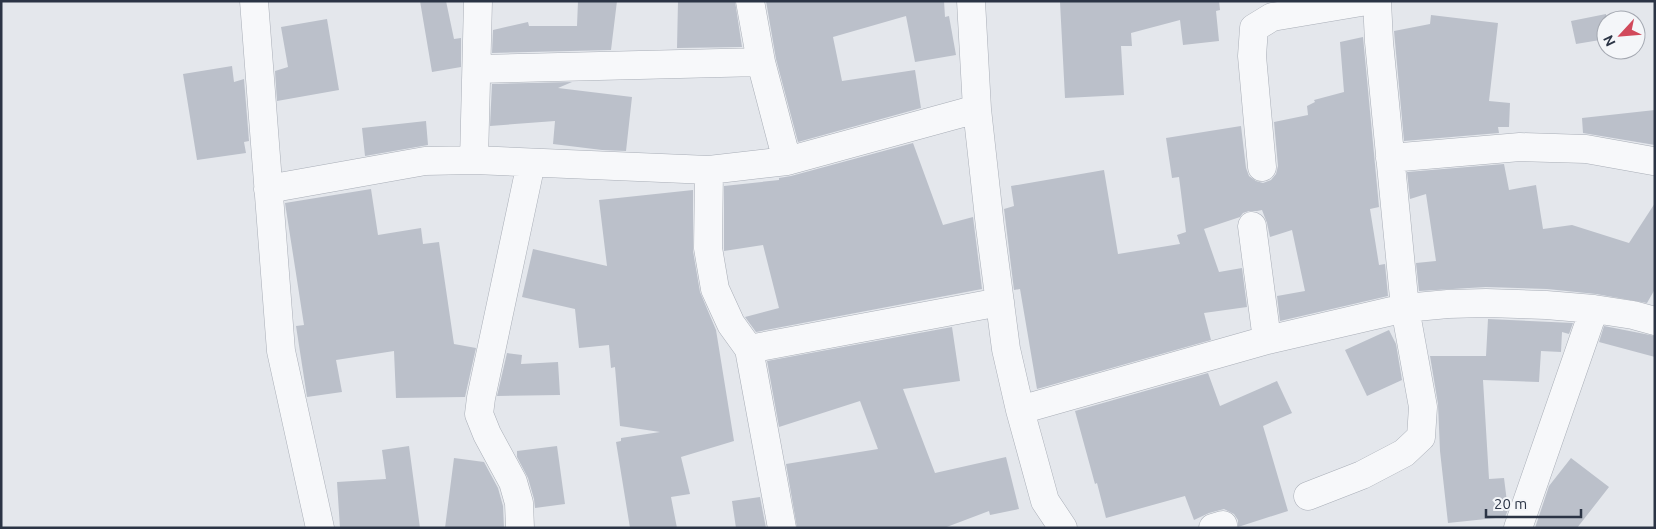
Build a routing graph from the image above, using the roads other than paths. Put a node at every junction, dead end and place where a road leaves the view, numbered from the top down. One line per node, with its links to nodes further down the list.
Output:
1 (254, 1): 17 (street)
2 (478, 1): 8 (street)
3 (750, 1): 7 (street)
4 (971, 1): 9 (street)
5 (1367, 1): 15 (street)
6 (1377, 1): 10 (street)
7 (761, 62): 8 (street); 12 (street)
8 (476, 69): 11 (street)
9 (978, 109): 12 (street); 19 (street)
10 (1390, 158): 13 (street); 20 (street)
11 (474, 160): 14 (street); 17 (street)
12 (787, 161): 16 (street)
13 (1653, 161)
14 (531, 163): 16 (street); 28 (street)
15 (1262, 167)
16 (709, 170): 24 (street)
17 (268, 189): 27 (street)
18 (1252, 226): 23 (street)
19 (1000, 302): 24 (street); 25 (street)
20 (1405, 308): 21 (street); 23 (street); 26 (street)
21 (1594, 309): 22 (street); 31 (street)
22 (1655, 321)
23 (1267, 340): 25 (street)
24 (749, 349): 29 (street)
25 (1020, 410): 30 (street)
26 (1308, 496)
27 (320, 528)
28 (520, 528)
29 (782, 528)
30 (1064, 528)
31 (1518, 528)

